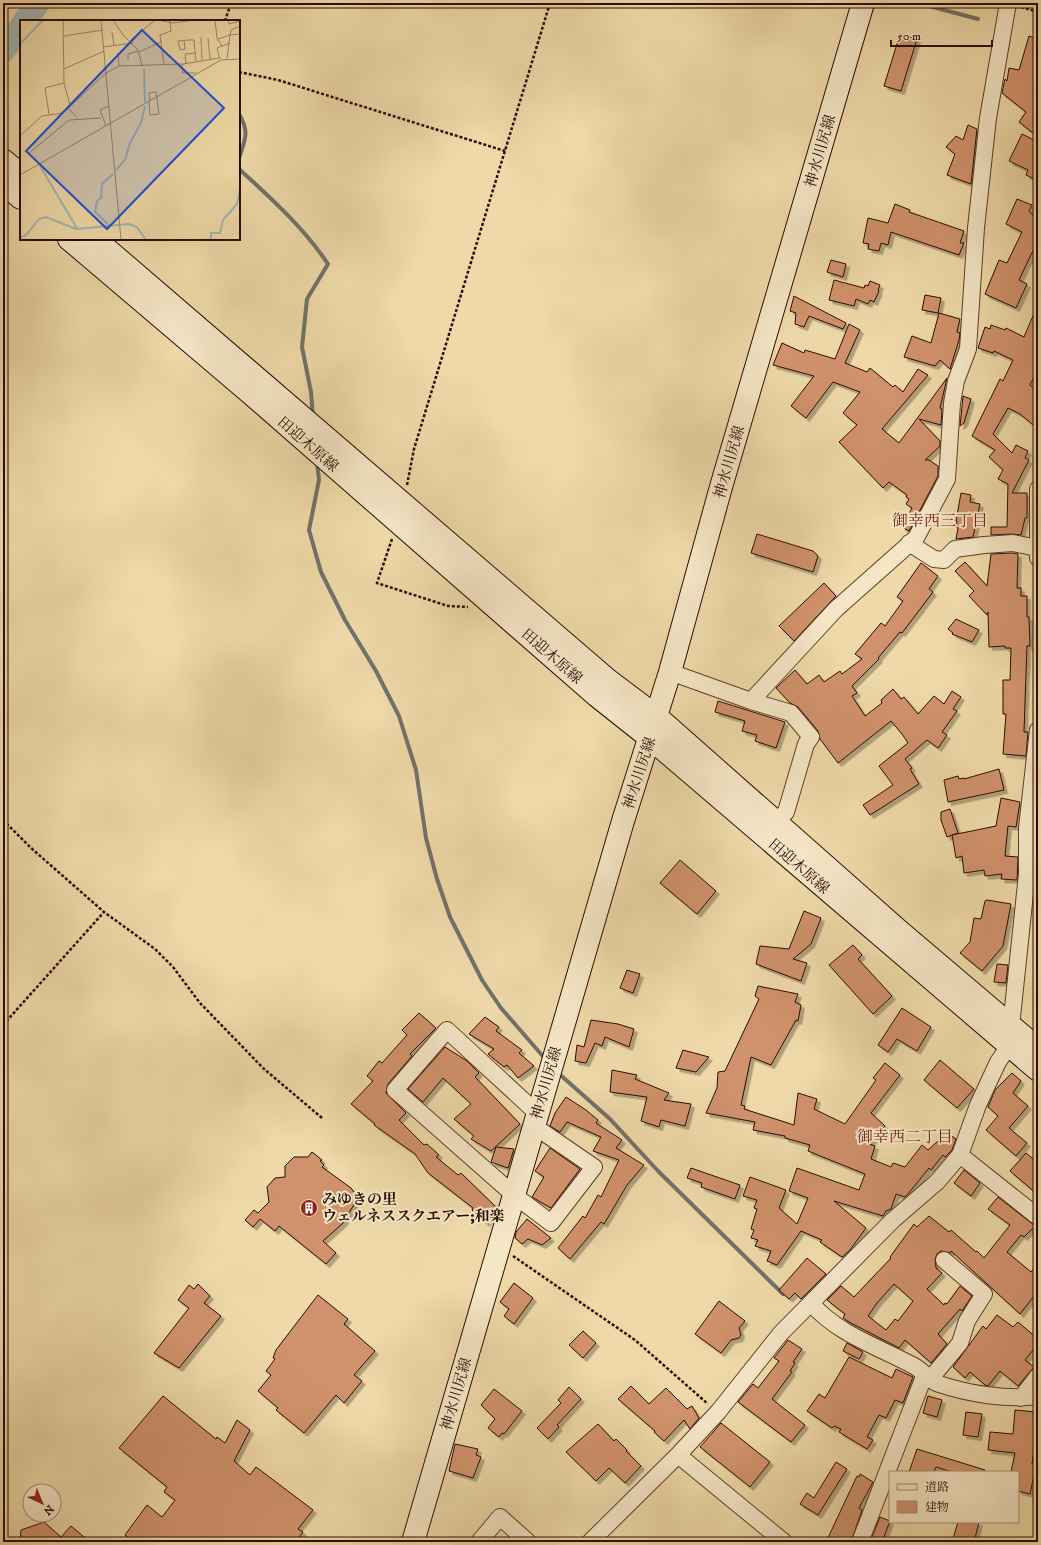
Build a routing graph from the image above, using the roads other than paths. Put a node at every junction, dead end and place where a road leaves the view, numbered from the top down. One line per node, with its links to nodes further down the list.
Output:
1 (863, 3): 12 (main road, 神水川尻線)
2 (1008, 3): 10 (street)
3 (9, 171): 4 (main road)
4 (20, 196)
5 (70, 240): 7 (main road, 田迎木原線)
6 (96, 240): 7 (main road, 田迎木原線)
7 (251, 383): 9 (main road, 田迎木原線)
8 (1038, 489): 11 (street)
9 (402, 515): 14 (main road, 田迎木原線); 16 (main road, 田迎木原線)
10 (909, 543): 11 (street); 13 (street)
11 (1037, 553)
12 (670, 672): 13 (street); 14 (main road, 神水川尻線)
13 (751, 701): 17 (street)
14 (657, 717): 16 (main road, 神水川尻線); 17 (main road, 田迎木原線)
15 (1038, 730): 18 (street)
16 (650, 738): 18 (main road, 田迎木原線); 21 (main road, 神水川尻線)
17 (776, 821): 18 (main road, 田迎木原線)
18 (1011, 1036): 19 (main road, 田迎木原線); 20 (main road, 田迎木原線); 22 (street)
19 (1038, 1049)
20 (1038, 1070)
21 (536, 1120): 23 (main road, 神水川尻線); 23 (street); 23 (street)
22 (960, 1155): 24 (street); 26 (street)
23 (514, 1195): 34 (main road, 神水川尻線)
24 (1038, 1216)
25 (944, 1260): 27 (street)
26 (811, 1303): 27 (street); 31 (street)
27 (928, 1376): 30 (street); 33 (street)
28 (1038, 1376): 30 (street)
29 (1038, 1396): 30 (street)
30 (1021, 1398)
31 (678, 1455): 37 (street); 38 (street)
32 (889, 1471): 39 (street)
33 (889, 1471)
34 (413, 1542)
35 (479, 1542): 36 (street)
36 (528, 1542)
37 (590, 1542)
38 (784, 1542)
39 (860, 1542)

